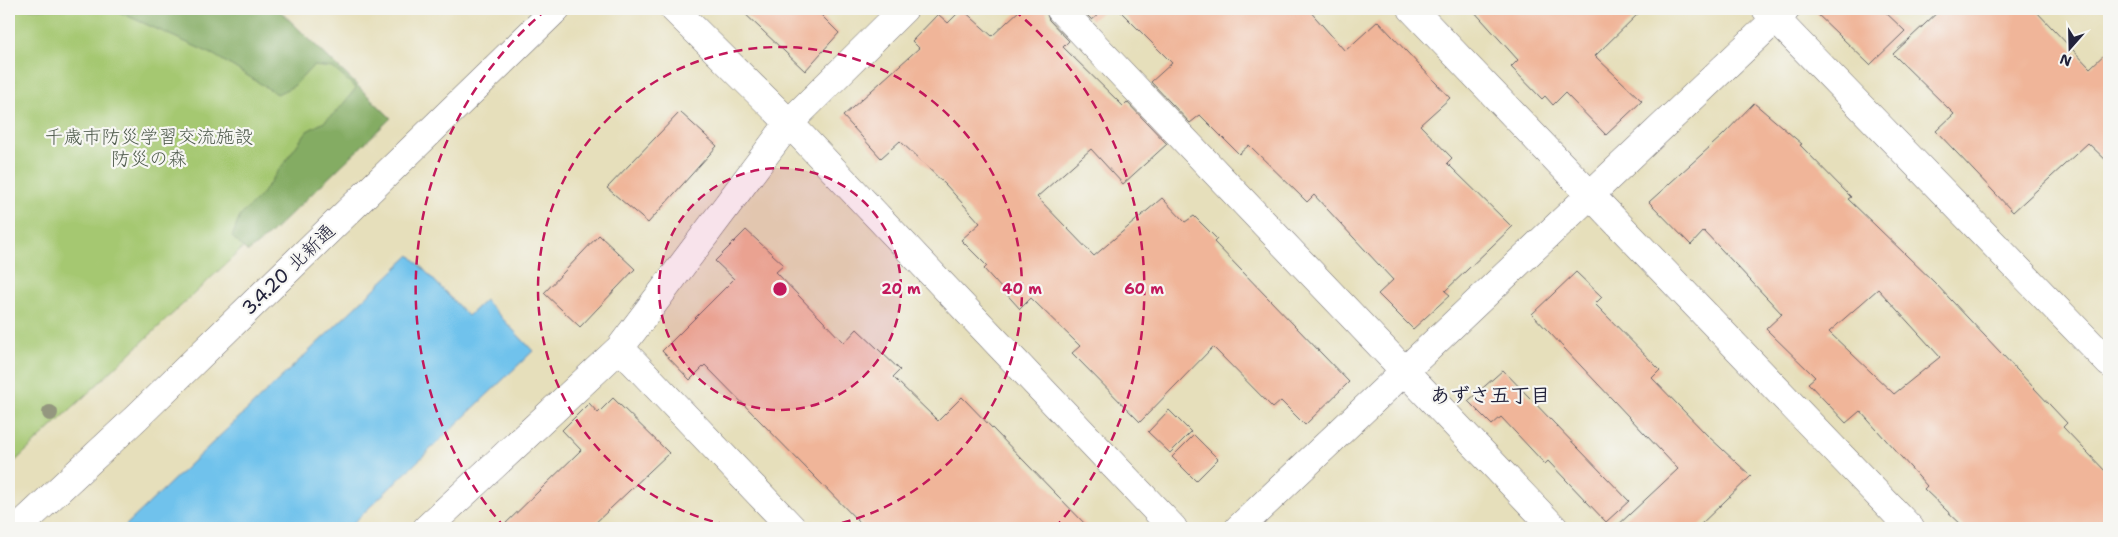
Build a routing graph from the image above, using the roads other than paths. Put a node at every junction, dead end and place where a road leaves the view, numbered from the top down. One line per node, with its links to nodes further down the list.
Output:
1 (556, 9): 13 (street, 3.4.20 北新通)
2 (674, 9): 7 (street)
3 (904, 9): 7 (street)
4 (1060, 9): 11 (street)
5 (1412, 9): 8 (street)
6 (1776, 12): 8 (street); 10 (street)
7 (789, 124): 9 (street); 15 (street)
8 (1591, 194): 11 (street); 18 (street)
9 (620, 348): 12 (street); 14 (street)
10 (2109, 363)
11 (1405, 371): 16 (street); 17 (street)
12 (779, 524)
13 (18, 528)
14 (427, 528)
15 (1173, 528)
16 (1240, 528)
17 (1554, 528)
18 (1910, 528)

